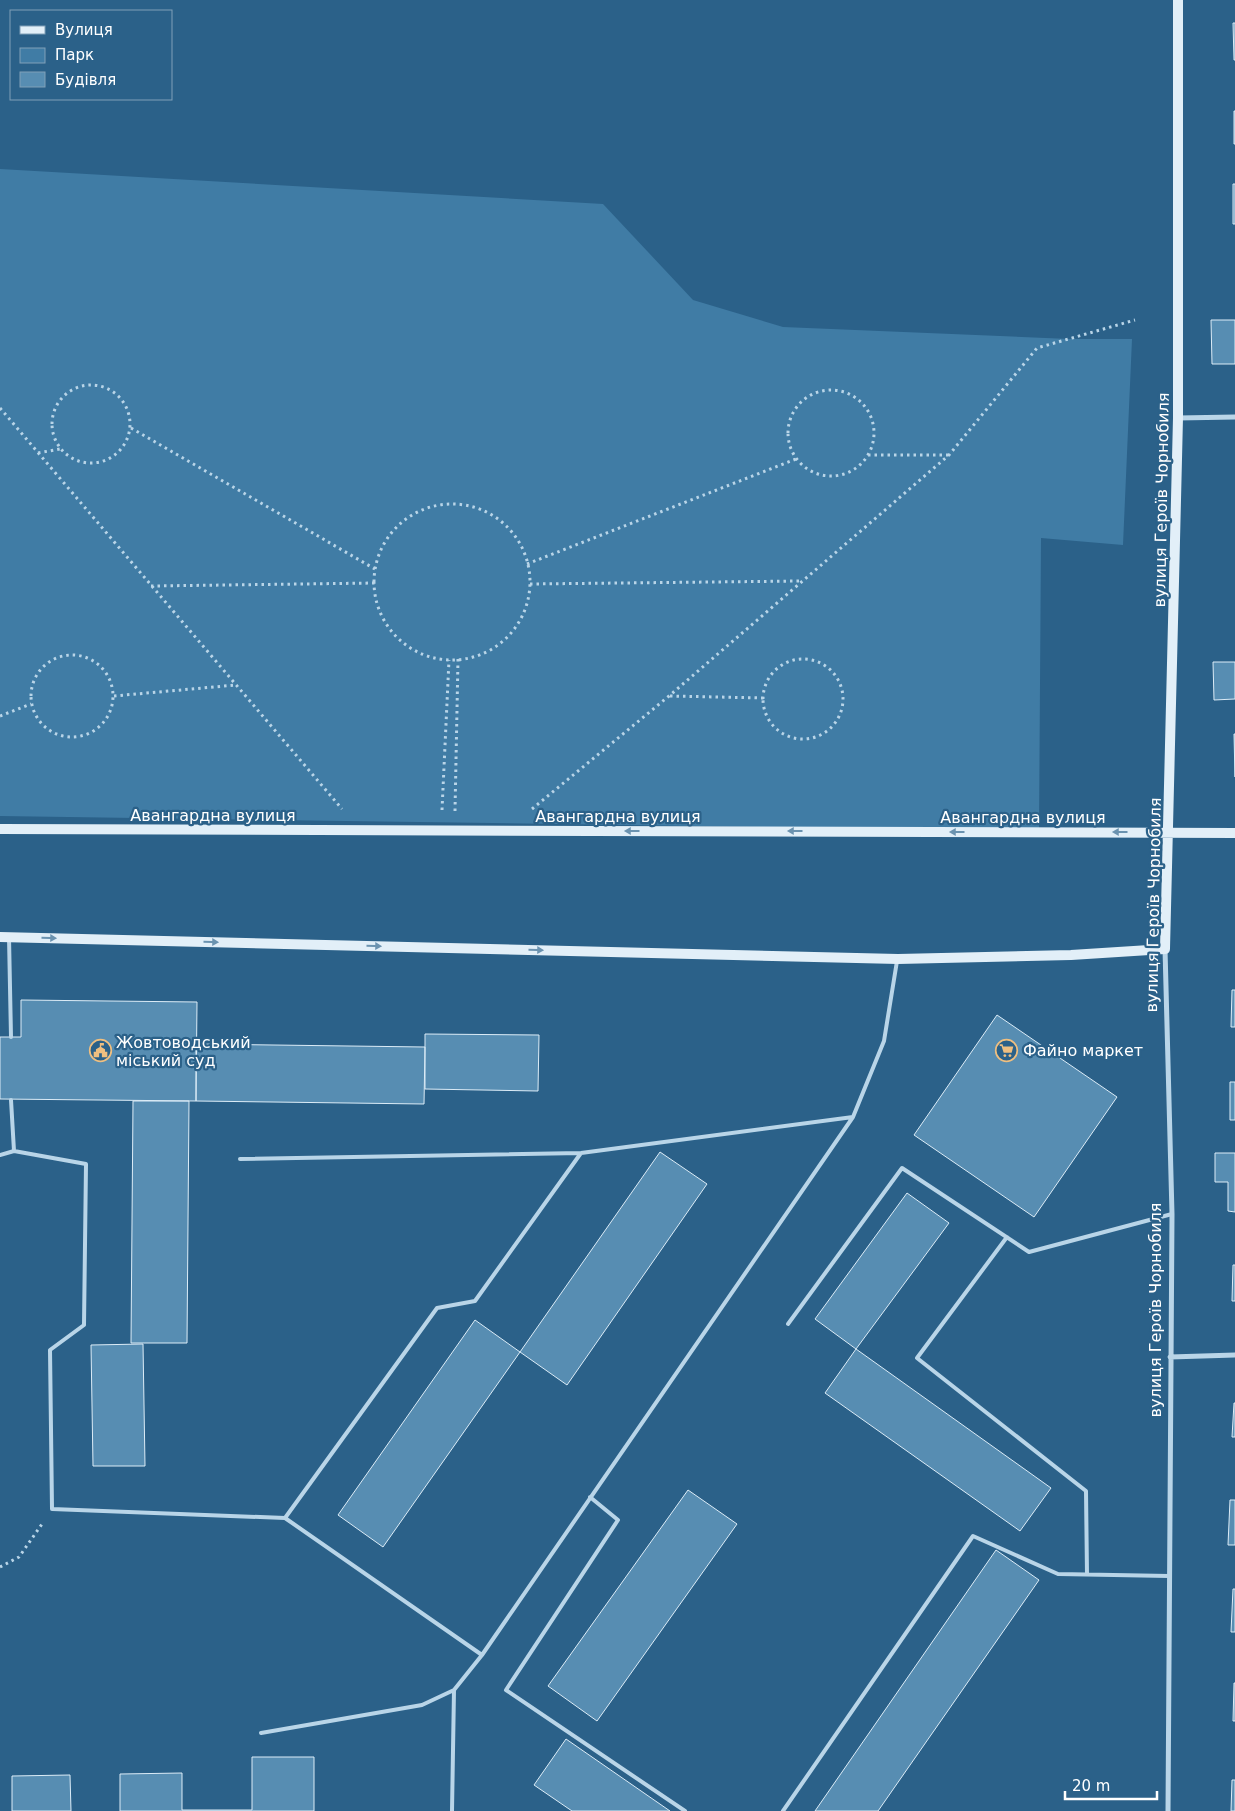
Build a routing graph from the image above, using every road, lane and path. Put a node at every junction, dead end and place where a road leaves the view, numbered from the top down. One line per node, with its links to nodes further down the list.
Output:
1 (1178, 0): 4 (street, вулиця Героїв Чорнобиля)
2 (1135, 320): 10 (path)
3 (0, 408): 8 (path)
4 (1178, 418): 5 (street); 31 (street, вулиця Героїв Чорнобиля)
5 (1235, 418)
6 (131, 428): 7 (path); 7 (path); 13 (path)
7 (60, 449): 8 (path)
8 (38, 453): 17 (path)
9 (868, 455): 10 (path); 11 (path); 11 (path)
10 (949, 455): 14 (path)
11 (796, 458): 12 (path)
12 (527, 564): 13 (path); 16 (path)
13 (374, 569): 15 (path)
14 (801, 581): 16 (path); 22 (path)
15 (375, 583): 17 (path); 19 (path)
16 (530, 584): 18 (path)
17 (151, 586): 20 (path)
18 (458, 659): 19 (path); 29 (path)
19 (450, 660): 28 (path)
20 (236, 685): 21 (path); 27 (path)
21 (114, 696): 24 (path); 24 (path)
22 (669, 696): 23 (path); 30 (path)
23 (764, 698): 23 (path)
24 (31, 704): 25 (path)
25 (0, 716)
26 (0, 829): 27 (street, Авангардна вулиця)
27 (359, 830): 28 (street, Авангардна вулиця)
28 (442, 830): 29 (street, Авангардна вулиця)
29 (455, 830): 30 (street, Авангардна вулиця)
30 (506, 830): 31 (street, Авангардна вулиця, one-way to 30)
31 (1168, 832): 32 (street, Авангардна вулиця); 34 (street, вулиця Героїв Чорнобиля)
32 (1235, 833)
33 (4, 937): 35 (street, one-way to 35); 36 (lane)
34 (1166, 949): 35 (street); 43 (street, вулиця Героїв Чорнобиля)
35 (898, 959): 38 (lane)
36 (12, 1037)
37 (11, 1100): 39 (lane)
38 (853, 1117): 40 (lane); 48 (lane)
39 (14, 1151): 41 (lane); 49 (lane)
40 (581, 1153): 42 (lane); 50 (lane)
41 (0, 1155)
42 (240, 1159)
43 (1172, 1214): 44 (lane); 47 (street, вулиця Героїв Чорнобиля)
44 (1007, 1237): 45 (lane); 52 (lane)
45 (788, 1324)
46 (1235, 1355): 47 (street)
47 (1170, 1356): 53 (street, вулиця Героїв Чорнобиля)
48 (590, 1498): 54 (lane); 58 (lane)
49 (52, 1509): 50 (lane); 51 (path)
50 (284, 1518): 54 (lane)
51 (0, 1567)
52 (1087, 1574): 53 (lane); 59 (lane)
53 (1169, 1576): 60 (street, вулиця Героїв Чорнобиля)
54 (482, 1655): 55 (lane)
55 (454, 1690): 56 (lane); 57 (lane)
56 (261, 1733)
57 (452, 1811)
58 (684, 1811)
59 (783, 1811)
60 (1168, 1811)

